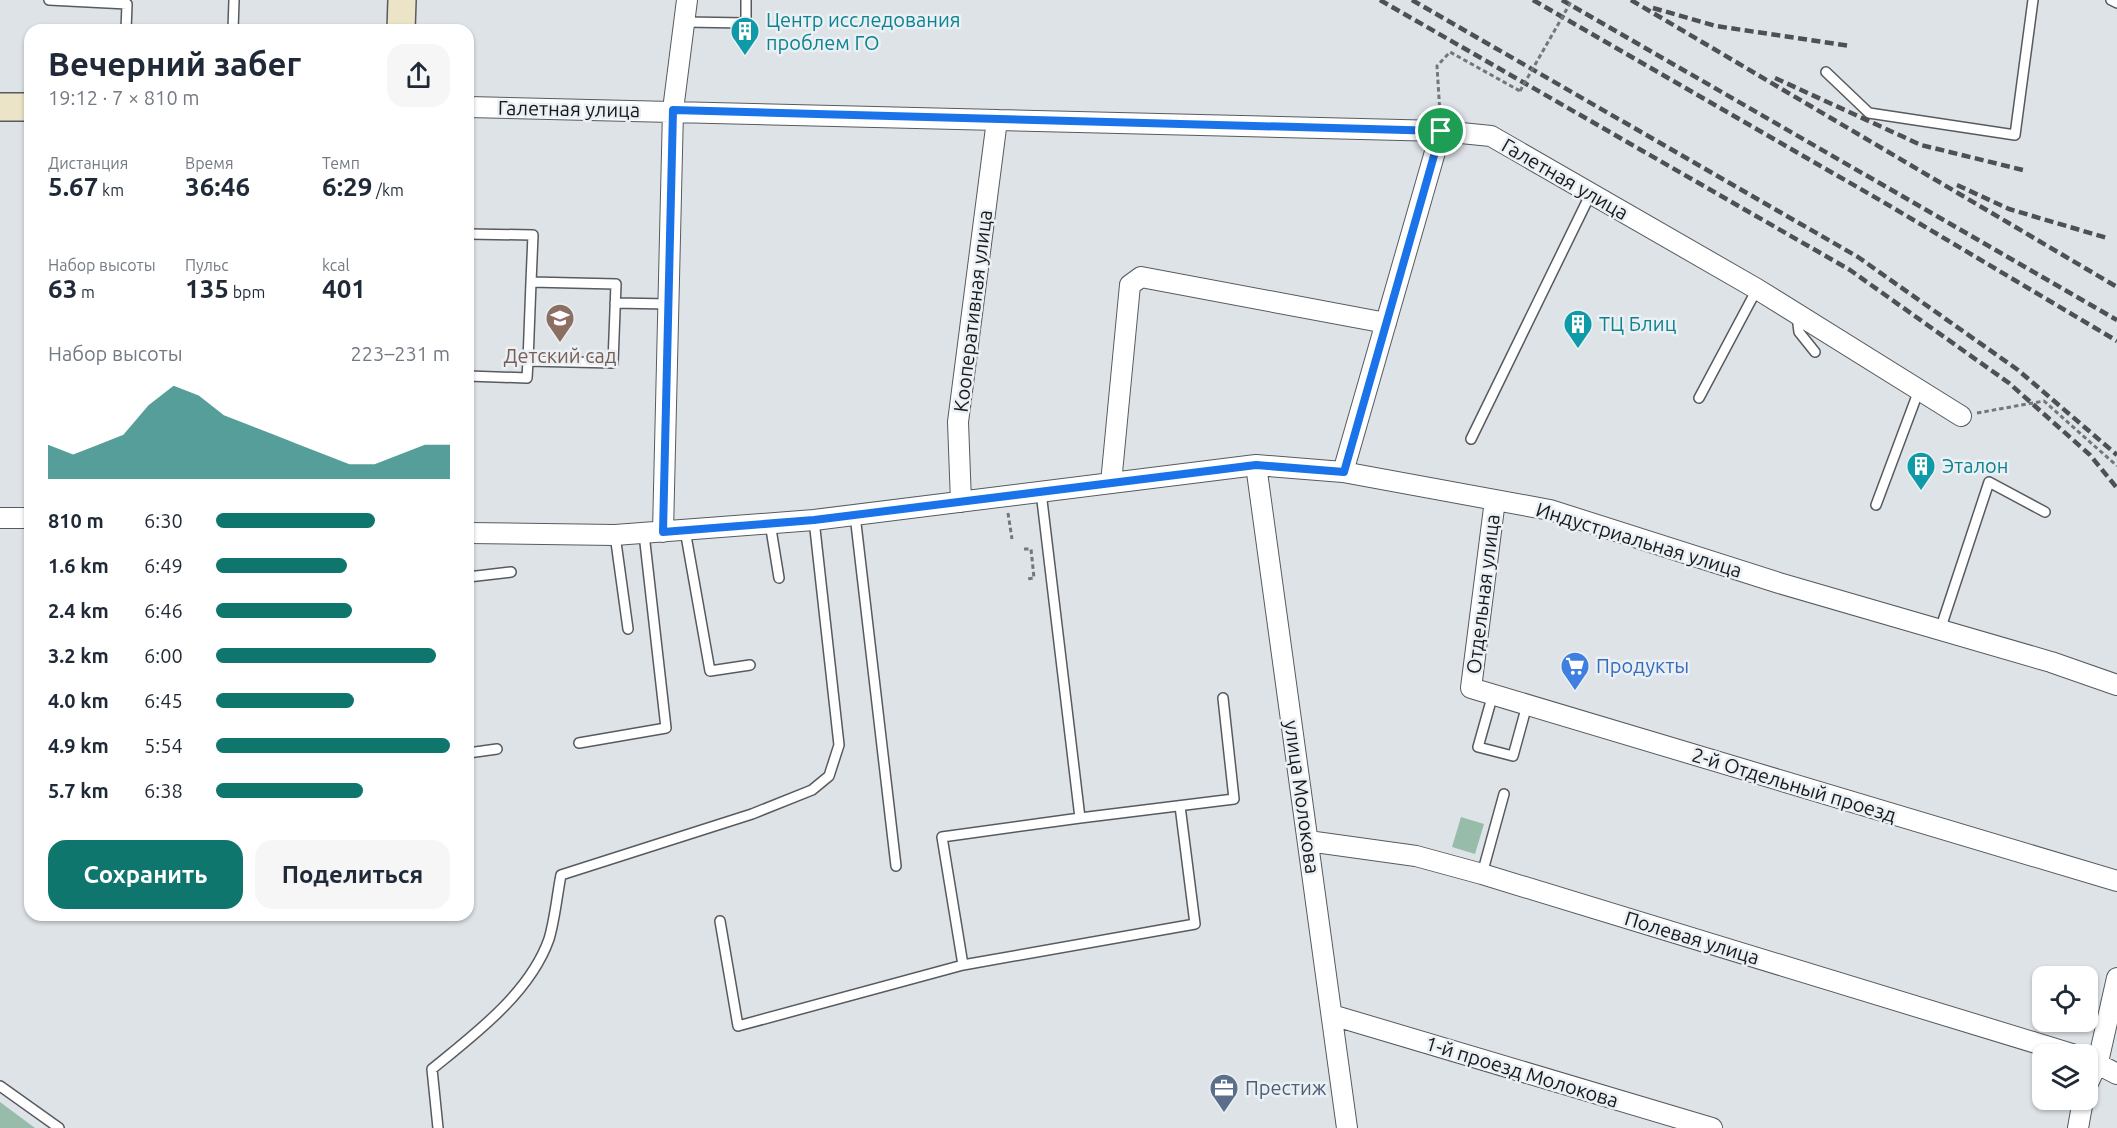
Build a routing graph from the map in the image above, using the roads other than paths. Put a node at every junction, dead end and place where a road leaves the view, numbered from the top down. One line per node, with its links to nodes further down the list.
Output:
1 (49, 0): 10 (lane)
2 (234, 0): 11 (lane)
3 (402, 0): 12 (street)
4 (687, 0): 9 (street)
5 (746, 0): 9 (lane)
6 (2033, 0): 13 (lane)
7 (2111, 0): 8 (lane)
8 (2117, 3)
9 (685, 22): 17 (street)
10 (126, 24)
11 (233, 24)
12 (401, 24)
13 (1826, 72)
14 (24, 106): 15 (street)
15 (0, 107)
16 (474, 107): 17 (street, Галетная улица)
17 (673, 110): 18 (street, Галетная улица); 25 (street)
18 (997, 120): 19 (street, Галетная улица); 40 (street, Кооперативная улица)
19 (1441, 131): 20 (street, Галетная улица); 27 (street)
20 (1591, 193): 23 (street, Галетная улица); 34 (lane)
21 (474, 234): 22 (lane)
22 (531, 282): 24 (lane); 29 (lane)
23 (1757, 289): 26 (street, Галетная улица); 32 (lane)
24 (615, 303): 25 (lane); 29 (lane)
25 (669, 304): 50 (street)
26 (1796, 313): 28 (lane); 31 (street, Галетная улица)
27 (1386, 323): 36 (street); 37 (street)
28 (1815, 352)
29 (528, 361): 30 (lane)
30 (474, 376)
31 (1919, 390): 33 (street, Галетная улица); 41 (lane)
32 (1699, 398)
33 (1961, 416)
34 (1471, 439)
35 (1256, 465): 36 (street, Индустриальная улица); 37 (street, Индустриальная улица); 69 (street, улица Молокова)
36 (1344, 472): 39 (street, Индустриальная улица)
37 (1111, 483): 38 (street, Индустриальная улица)
38 (1041, 492): 40 (street, Индустриальная улица); 68 (lane)
39 (1495, 500): 56 (street, Индустриальная улица); 59 (street, Отдельная улица)
40 (961, 502): 43 (street, Индустриальная улица)
41 (1876, 505)
42 (2045, 512): 56 (lane)
43 (855, 515): 46 (street, Индустриальная улица); 70 (lane)
44 (0, 518): 45 (street)
45 (24, 518)
46 (814, 520): 47 (street, Индустриальная улица); 84 (lane)
47 (770, 523): 48 (street, Индустриальная улица); 54 (lane)
48 (685, 530): 50 (street, Индустриальная улица); 57 (lane)
49 (474, 533): 51 (street, Индустриальная улица)
50 (653, 533): 51 (street, Индустриальная улица); 63 (lane)
51 (615, 535): 55 (lane)
52 (511, 572): 53 (lane)
53 (474, 576)
54 (779, 578)
55 (628, 629)
56 (1940, 630): 58 (street, Индустриальная улица)
57 (750, 665)
58 (2117, 685)
59 (1471, 688): 60 (street, 2-й Отдельный проезд)
60 (1493, 694): 62 (street, 2-й Отдельный проезд); 62 (lane)
61 (1223, 698): 67 (lane)
62 (1527, 705): 72 (street, 2-й Отдельный проезд)
63 (579, 743)
64 (497, 748): 65 (lane)
65 (474, 752)
66 (1504, 794): 71 (lane)
67 (1180, 806): 68 (lane); 74 (lane)
68 (1080, 818): 74 (lane)
69 (1308, 841): 71 (street, Полевая улица); 76 (street, улица Молокова)
70 (896, 866)
71 (1482, 874): 77 (street, Полевая улица)
72 (2117, 881)
73 (720, 921): 74 (lane)
74 (963, 965)
75 (2117, 978): 78 (street)
76 (1332, 1015): 85 (street, улица Молокова); 86 (street, 1-й проезд Молокова)
77 (2039, 1044)
78 (2098, 1044)
79 (2098, 1064): 80 (street)
80 (2117, 1074)
81 (0, 1086): 83 (lane)
82 (2081, 1110): 87 (street)
83 (59, 1128)
84 (438, 1128)
85 (1347, 1128)
86 (1712, 1128)
87 (2078, 1128)

